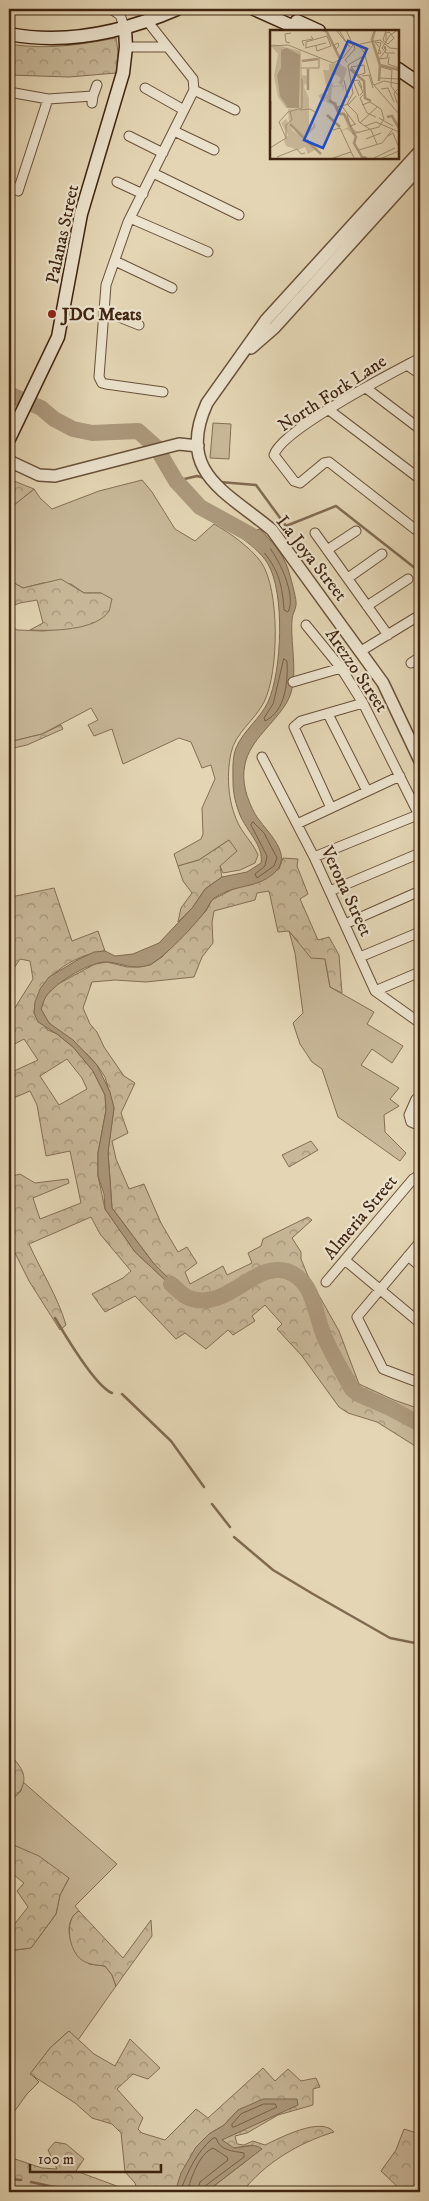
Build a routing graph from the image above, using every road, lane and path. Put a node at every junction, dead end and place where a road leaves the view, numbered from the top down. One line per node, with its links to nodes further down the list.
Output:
1 (111, 9): 5 (street)
2 (177, 9): 6 (main road)
3 (254, 9): 8 (main road)
4 (270, 9): 9 (main road)
5 (120, 12): 7 (street)
6 (148, 22): 7 (main road); 12 (street)
7 (125, 29): 10 (main road); 11 (main road, Palanas Street)
8 (301, 30)
9 (317, 30)
10 (9, 34)
11 (126, 47): 12 (street); 47 (main road, Palanas Street)
12 (167, 47): 17 (street)
13 (399, 71): 14 (main road)
14 (420, 84)
15 (97, 85): 19 (street)
16 (145, 88): 20 (street)
17 (194, 90): 20 (street); 21 (street)
18 (9, 92): 19 (street)
19 (48, 99): 30 (street)
20 (184, 110): 22 (street)
21 (235, 110)
22 (174, 130): 24 (street); 26 (street)
23 (129, 136): 26 (street)
24 (214, 150)
25 (420, 150): 40 (street, La Joya Street)
26 (163, 153): 28 (street)
27 (420, 167): 40 (street, La Joya Street)
28 (153, 173): 31 (street); 32 (street)
29 (117, 182): 31 (street)
30 (9, 184)
31 (143, 194): 33 (street)
32 (239, 215)
33 (130, 218): 34 (street); 35 (street)
34 (208, 252)
35 (114, 261): 36 (street); 37 (street)
36 (172, 288)
37 (104, 311): 38 (street); 44 (street)
38 (140, 325)
39 (420, 358): 41 (street, North Fork Lane)
40 (236, 360): 48 (street, La Joya Street)
41 (408, 364): 42 (street); 43 (street, North Fork Lane)
42 (420, 374)
43 (366, 388): 45 (street, North Fork Lane); 46 (street)
44 (163, 392)
45 (329, 410): 50 (street); 53 (street, North Fork Lane)
46 (420, 429)
47 (10, 437)
48 (198, 449): 49 (street); 62 (street, La Joya Street)
49 (9, 461)
50 (420, 479)
51 (356, 531): 54 (street)
52 (315, 533): 54 (street)
53 (420, 533)
54 (327, 550): 56 (street)
55 (382, 554): 56 (street)
56 (348, 578): 58 (street)
57 (408, 579): 58 (street)
58 (367, 606): 61 (street)
59 (420, 615): 61 (street)
60 (306, 625): 65 (street, Arezzo Street)
61 (388, 635): 62 (street)
62 (361, 651): 70 (street, La Joya Street)
63 (420, 657): 64 (street)
64 (411, 663)
65 (341, 668): 66 (street); 67 (street, Arezzo Street)
66 (292, 682)
67 (363, 702): 68 (street); 71 (street, Arezzo Street)
68 (328, 714): 72 (street); 73 (street)
69 (262, 757): 75 (street, Verona Street)
70 (420, 761)
71 (400, 776): 72 (street); 74 (street, Arezzo Street)
72 (367, 791): 73 (street)
73 (331, 808): 75 (street)
74 (420, 815): 77 (street)
75 (296, 824): 77 (street, Verona Street)
76 (420, 853): 78 (street)
77 (314, 857): 78 (street, Verona Street)
78 (330, 891): 80 (street, Verona Street)
79 (420, 891): 80 (street)
80 (345, 924): 82 (street, Verona Street)
81 (420, 932): 82 (street)
82 (360, 957): 84 (street, Verona Street)
83 (418, 976): 84 (street)
84 (375, 991): 85 (street)
85 (420, 1023)
86 (416, 1099): 87 (street)
87 (420, 1126)
88 (420, 1175): 91 (street, Almeria Street)
89 (420, 1242): 90 (street)
90 (408, 1256): 92 (street); 94 (street)
91 (346, 1260): 93 (street, Almeria Street); 94 (street)
92 (420, 1266)
93 (326, 1282)
94 (381, 1288): 95 (street); 96 (street)
95 (420, 1323)
96 (420, 1383)

